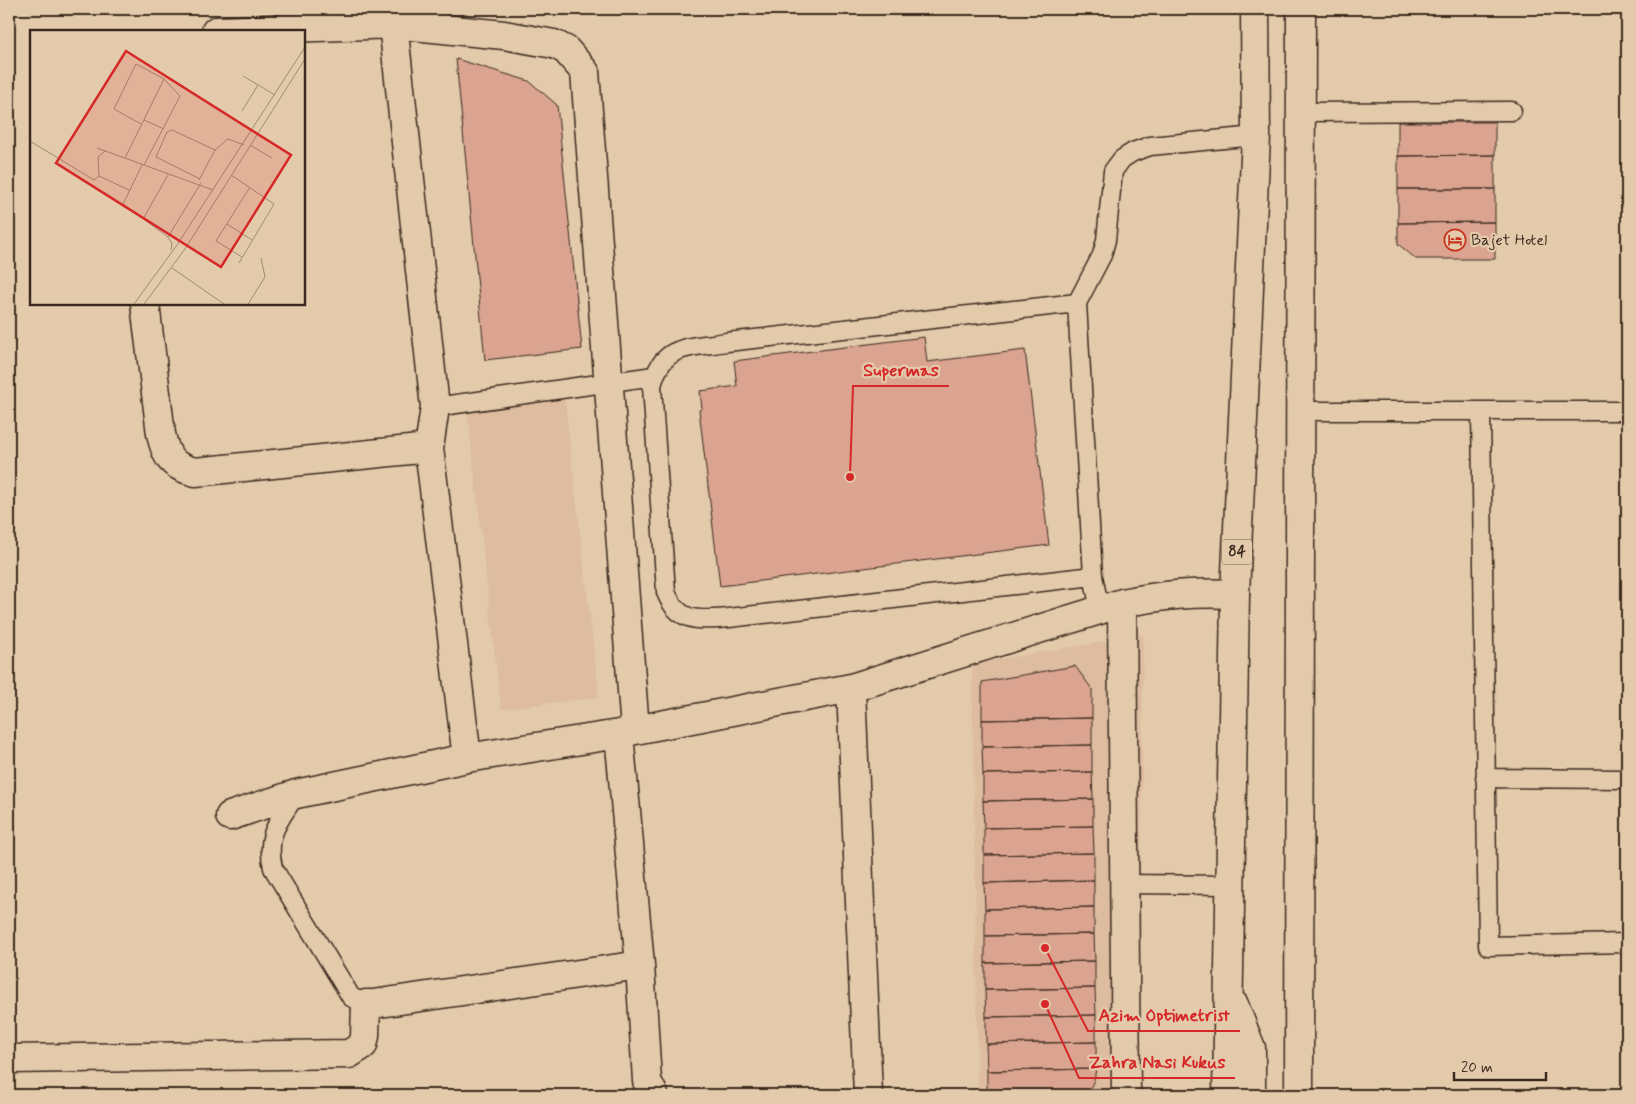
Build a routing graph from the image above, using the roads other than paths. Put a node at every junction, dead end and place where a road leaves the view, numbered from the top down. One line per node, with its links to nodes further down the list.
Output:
1 (1255, 9): 7 (street, 84)
2 (1301, 9): 5 (street)
3 (393, 24): 4 (street); 11 (street); 12 (street)
4 (241, 30)
5 (1301, 112): 6 (lane); 13 (street)
6 (1512, 112)
7 (1256, 136): 8 (lane); 18 (street, 84)
8 (1077, 303): 10 (lane); 17 (lane)
9 (145, 305): 16 (street)
10 (654, 376): 11 (lane); 17 (lane)
11 (609, 383): 12 (lane); 21 (street)
12 (435, 407): 16 (street)
13 (1300, 411): 14 (lane); 39 (street)
14 (1481, 411): 15 (lane); 23 (lane)
15 (1627, 411)
16 (429, 448): 22 (street)
17 (1093, 576): 19 (lane)
18 (1235, 594): 19 (street); 28 (street, 84)
19 (1111, 606): 20 (street); 27 (street)
20 (851, 688): 21 (street); 35 (street)
21 (627, 732): 22 (street); 30 (street)
22 (467, 758): 25 (street)
23 (1485, 778): 24 (lane); 29 (lane)
24 (1627, 779)
25 (296, 794): 26 (street); 32 (lane)
26 (230, 816)
27 (1124, 884): 28 (lane); 36 (street)
28 (1231, 885): 31 (street, 84)
29 (1627, 943)
30 (640, 965): 32 (street); 34 (street)
31 (1230, 992): 37 (street, 84); 38 (street)
32 (366, 1004): 33 (street)
33 (9, 1059)
34 (650, 1088)
35 (868, 1095)
36 (1126, 1095)
37 (1228, 1095)
38 (1251, 1095)
39 (1299, 1095)

